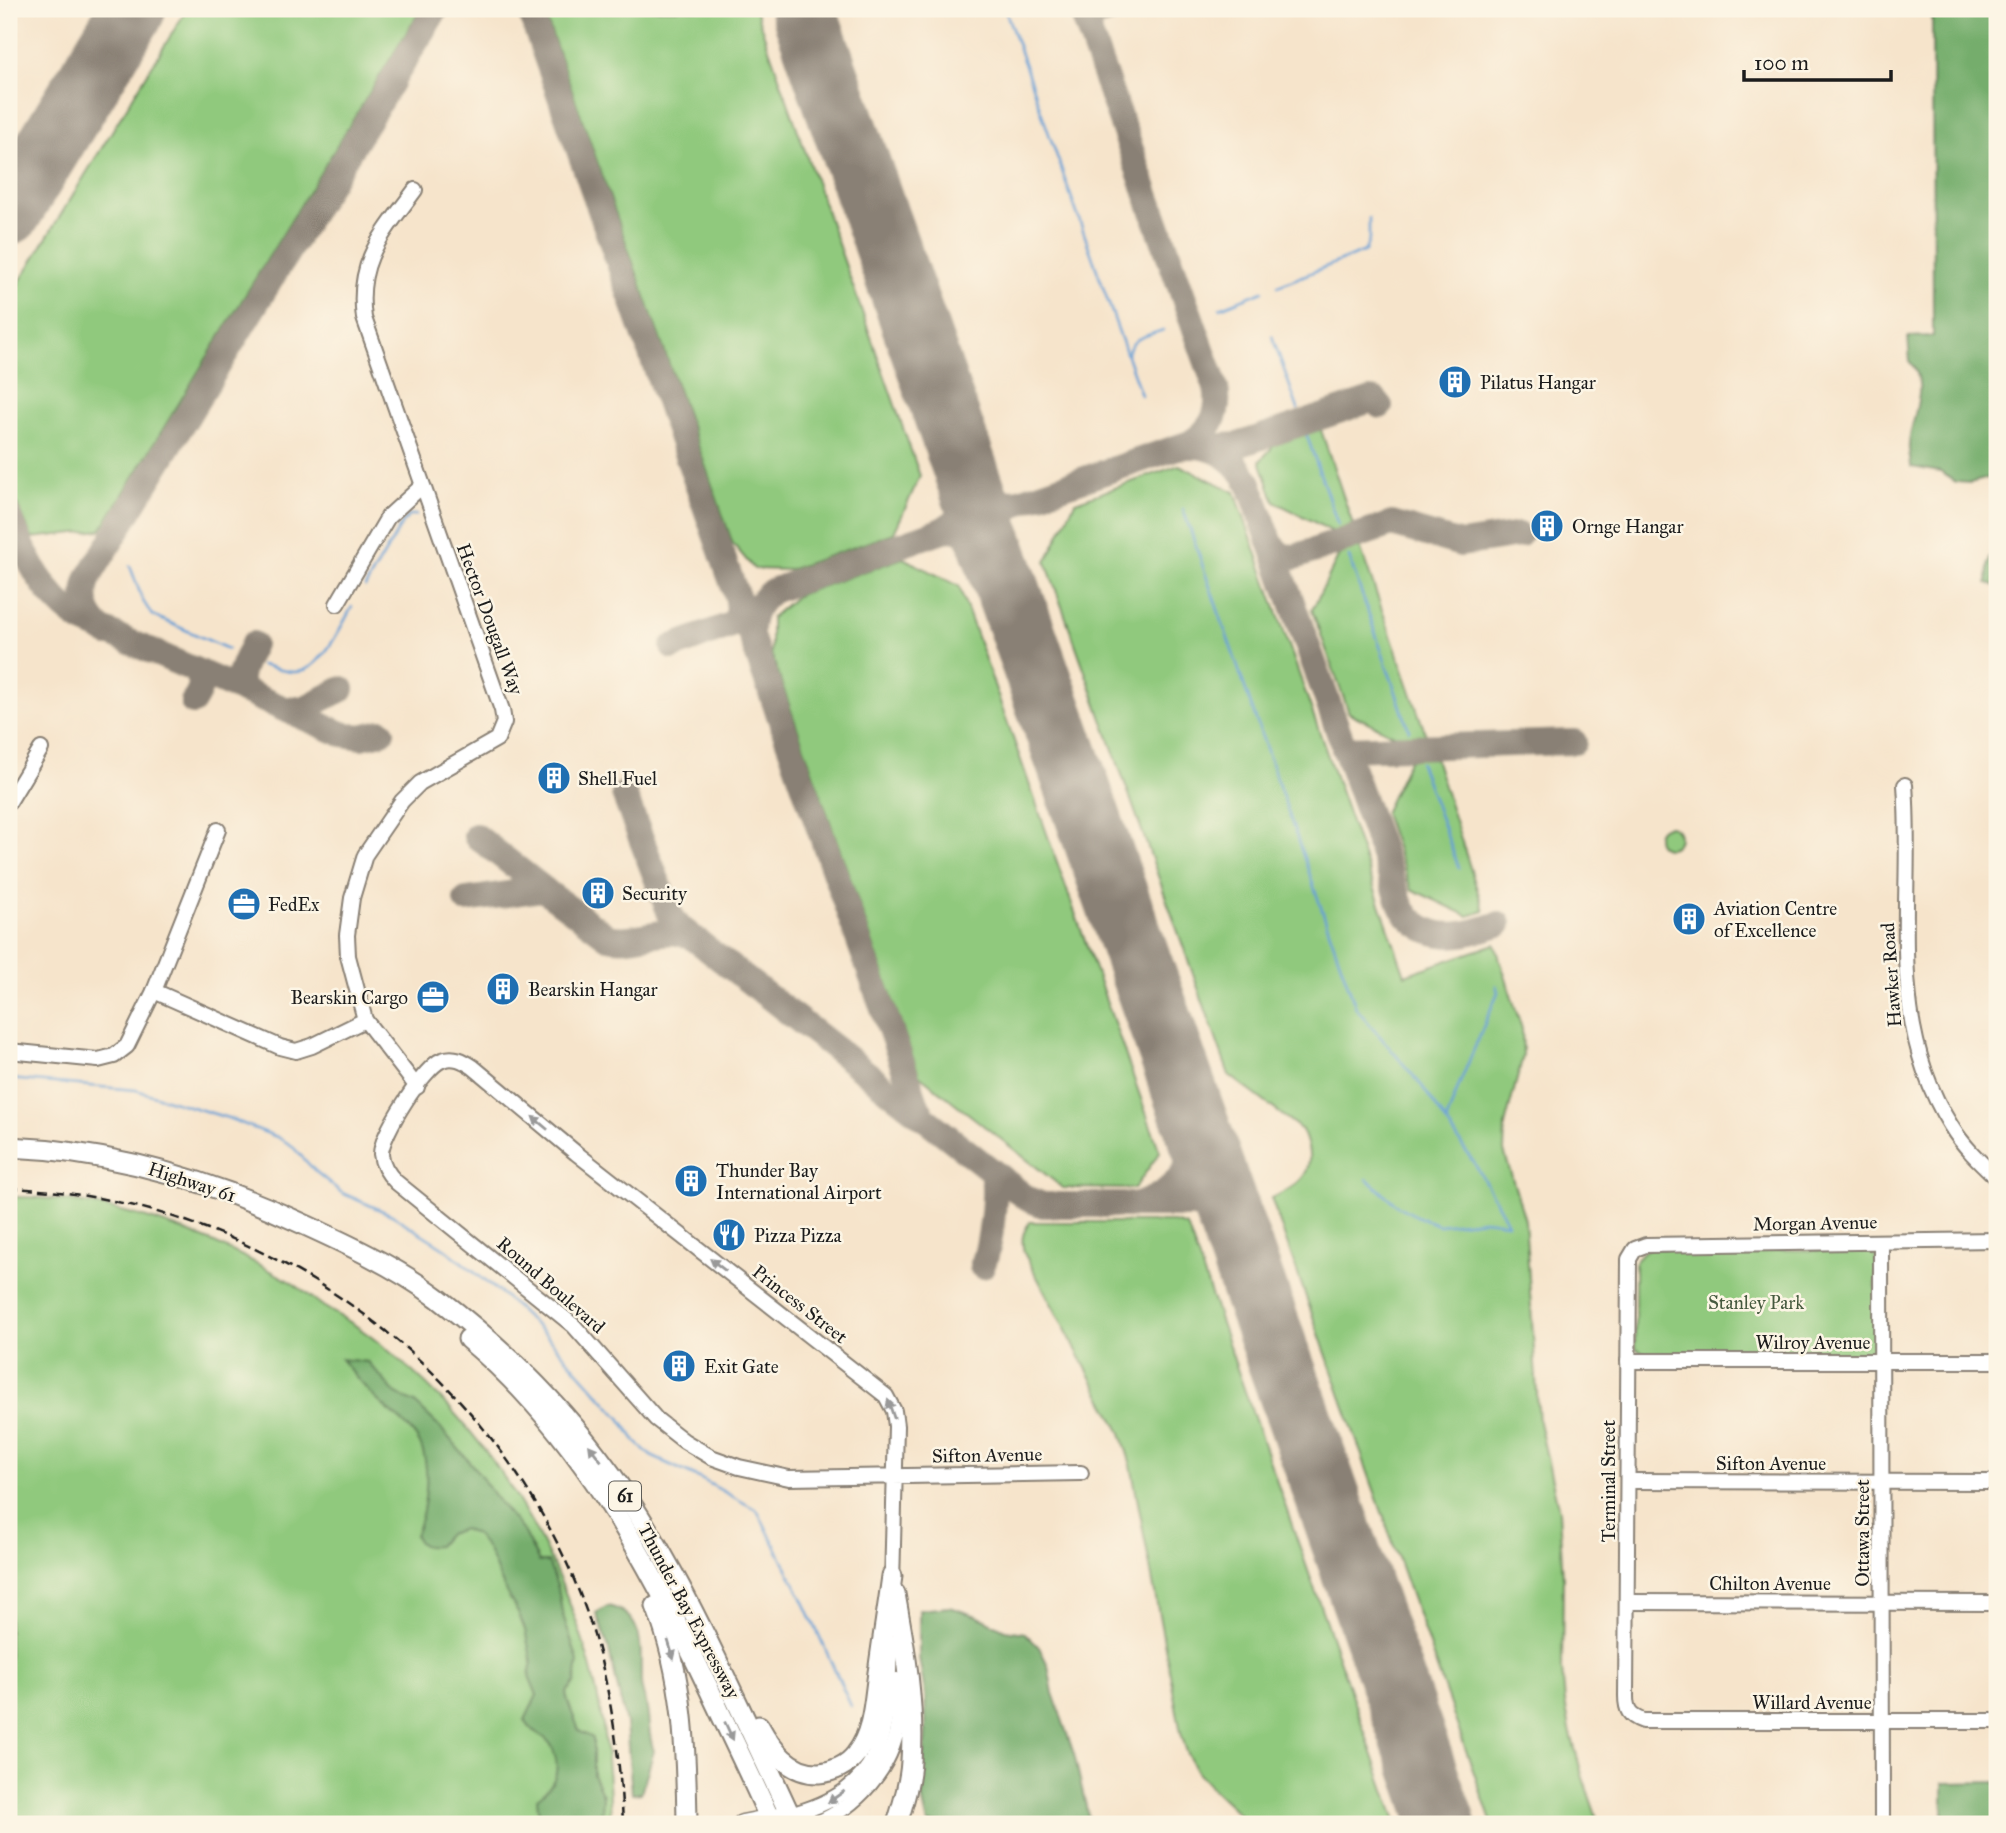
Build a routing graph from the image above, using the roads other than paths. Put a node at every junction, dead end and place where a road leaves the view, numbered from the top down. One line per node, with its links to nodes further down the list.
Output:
1 (415, 190): 2 (street, Hector Dougall Way)
2 (422, 486): 3 (street); 9 (street, Hector Dougall Way)
3 (337, 604)
4 (41, 749): 6 (street)
5 (1905, 785): 13 (street, Hawker Road)
6 (9, 802)
7 (218, 830): 8 (street)
8 (154, 991): 9 (street); 10 (street)
9 (365, 1020): 11 (street)
10 (9, 1051)
11 (416, 1087): 22 (street, Princess Street, one-way to 11); 22 (street, Round Boulevard)
12 (9, 1147): 17 (highway, Highway 61 / 61)
13 (1997, 1178)
14 (1997, 1240): 15 (street, Morgan Avenue)
15 (1881, 1242): 16 (street, Morgan Avenue); 19 (street, Ottawa Street)
16 (1635, 1249): 18 (street, Terminal Street)
17 (364, 1255): 26 (highway, Thunder Bay Expressway / 61); 31 (highway, Thunder Bay Expressway / 61, one-way to 17)
18 (1628, 1361): 19 (street, Wilroy Avenue); 23 (street, Terminal Street)
19 (1881, 1361): 20 (street, Wilroy Avenue); 25 (street, Ottawa Street)
20 (1997, 1361)
21 (1081, 1473): 22 (street, Sifton Avenue)
22 (894, 1476): 27 (street, Princess Street)
23 (1628, 1481): 25 (street, Sifton Avenue); 28 (street, Terminal Street)
24 (1997, 1482): 25 (street, Sifton Avenue)
25 (1881, 1483): 30 (street, Ottawa Street)
26 (631, 1539): 35 (highway, Thunder Bay Expressway / 61, one-way to 35); 36 (highway, one-way to 36)
27 (892, 1576): 31 (highway); 35 (street, Princess Street, one-way to 35); 38 (street, Princess Street); 39 (highway)
28 (1627, 1602): 30 (street, Chilton Avenue); 32 (street, Terminal Street)
29 (1997, 1603): 30 (street, Chilton Avenue)
30 (1881, 1604): 33 (street, Ottawa Street)
31 (703, 1629): 35 (highway, Thunder Bay Expressway / 61)
32 (1629, 1713): 33 (street, Willard Avenue)
33 (1882, 1721): 34 (street, Willard Avenue); 40 (street, Ottawa Street)
34 (1997, 1721)
35 (781, 1820): 37 (main road)
36 (687, 1824)
37 (742, 1824)
38 (815, 1824)
39 (897, 1824)
40 (1882, 1824)

